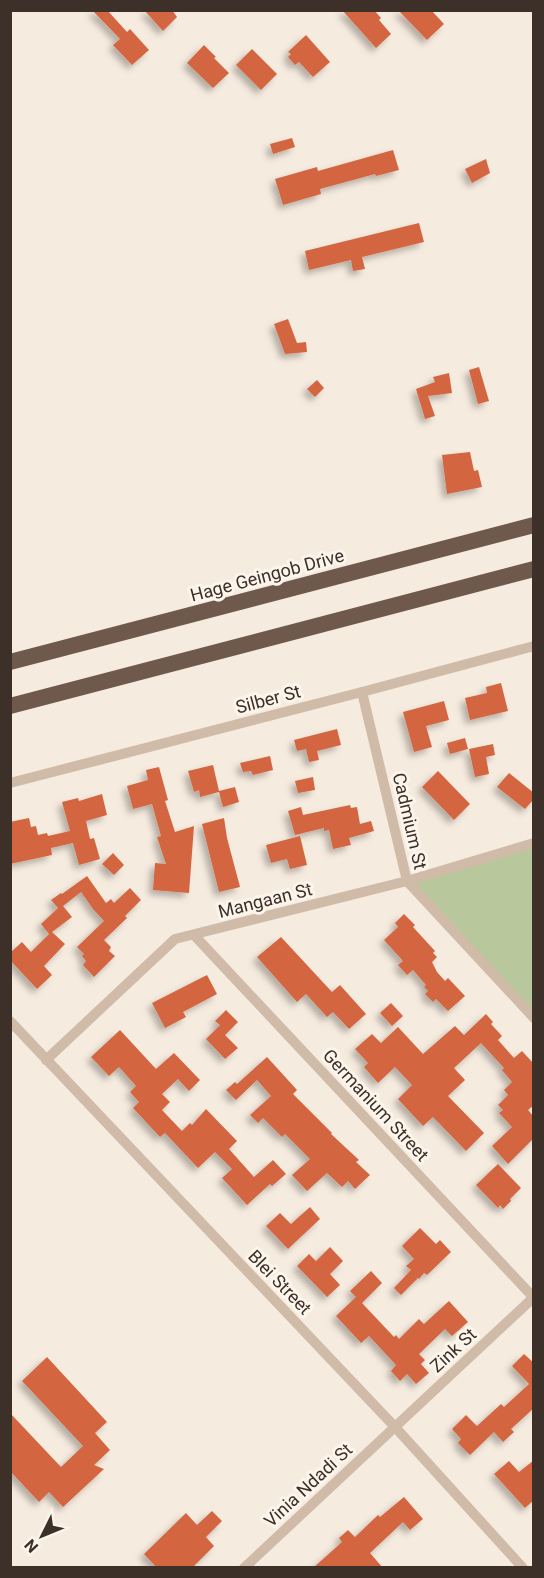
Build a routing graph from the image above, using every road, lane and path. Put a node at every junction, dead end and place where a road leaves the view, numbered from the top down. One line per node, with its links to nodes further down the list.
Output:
1 (534, 525): 4 (highway, Hage Geingob Drive)
2 (534, 569): 6 (highway)
3 (534, 646): 5 (street, Silber St)
4 (10, 662)
5 (362, 692): 7 (street, Silber St); 9 (street, Cadmium St)
6 (10, 706)
7 (10, 783)
8 (534, 843): 9 (street, Mangaan St)
9 (407, 881): 10 (street, Mangaan St); 11 (street, Cadmium St)
10 (194, 935): 13 (street, Mangaan St); 14 (street, Germanium Street)
11 (534, 1018)
12 (10, 1021): 13 (street, Blei Street)
13 (46, 1060): 15 (street, Blei Street)
14 (533, 1297): 15 (street, Zink St)
15 (394, 1427): 16 (street, Vinia Ndadi St); 17 (street, Blei Street)
16 (244, 1568)
17 (523, 1568)

